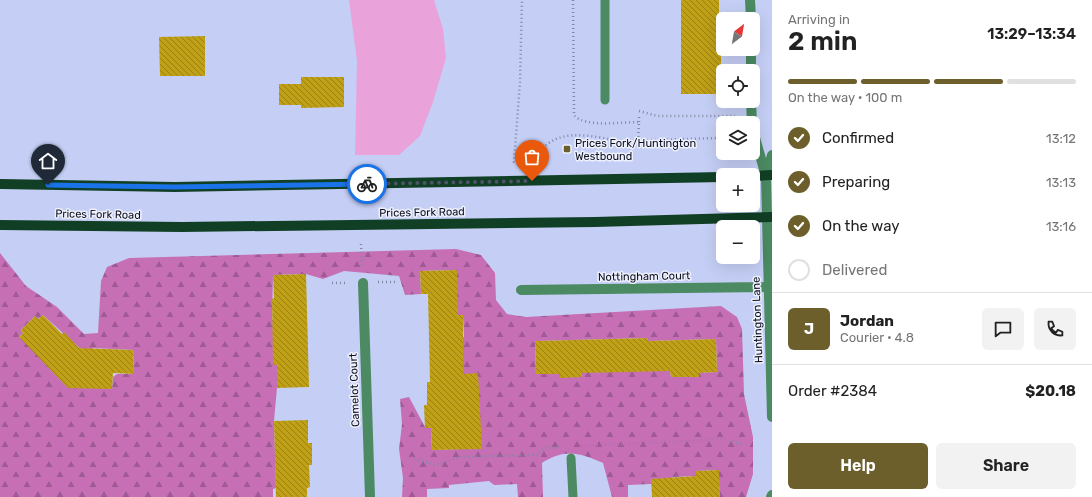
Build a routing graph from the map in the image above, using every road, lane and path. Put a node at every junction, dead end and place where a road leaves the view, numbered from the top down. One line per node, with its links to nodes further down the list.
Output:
1 (522, 0): 14 (path)
2 (605, 0): 5 (lane)
3 (750, 0): 4 (street)
4 (750, 12)
5 (604, 100)
6 (638, 111): 7 (path)
7 (716, 116)
8 (639, 117): 9 (path)
9 (638, 122)
10 (716, 138): 13 (path)
11 (760, 151): 15 (street)
12 (772, 155): 15 (street)
13 (543, 161)
14 (521, 164)
15 (769, 176): 18 (street, Huntington Lane)
16 (716, 177): 17 (main road)
17 (0, 184)
18 (769, 217): 19 (main road, Prices Fork Road); 23 (street, Huntington Lane)
19 (0, 225)
20 (361, 244): 21 (path)
21 (362, 270)
22 (363, 283): 28 (street, Camelot Court)
23 (768, 287): 24 (street, Nottingham Court); 25 (street, Huntington Lane)
24 (521, 290)
25 (771, 388): 26 (street, Huntington Lane)
26 (772, 416)
27 (571, 458): 29 (lane)
28 (370, 497)
29 (573, 497)

